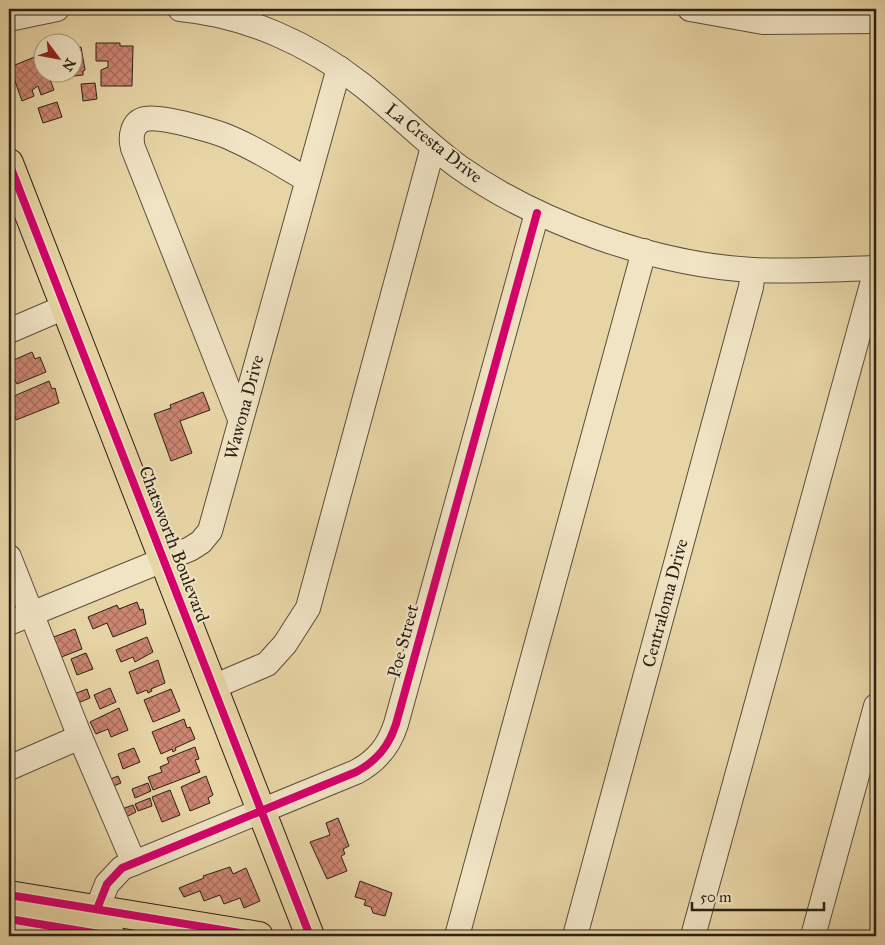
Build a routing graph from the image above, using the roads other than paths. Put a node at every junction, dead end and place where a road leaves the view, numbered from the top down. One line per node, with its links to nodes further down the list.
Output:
1 (57, 9): 4 (street)
2 (180, 9): 6 (street, La Cresta Drive)
3 (690, 9): 5 (street)
4 (9, 20)
5 (876, 20)
6 (339, 68): 7 (street, La Cresta Drive); 9 (street, Wawona Drive)
7 (433, 146): 10 (street, La Cresta Drive); 21 (street)
8 (9, 163): 14 (main road, Chatsworth Boulevard)
9 (306, 179): 16 (street, Wawona Drive); 16 (street)
10 (537, 213): 11 (street, La Cresta Drive); 25 (street, Poe Street)
11 (644, 251): 13 (street, La Cresta Drive); 33 (street)
12 (876, 269): 13 (street, La Cresta Drive); 35 (street)
13 (753, 270): 34 (street, Centraloma Drive)
14 (65, 307): 15 (street); 18 (main road, Chatsworth Boulevard)
15 (9, 331)
16 (240, 419): 18 (street, Wawona Drive)
17 (9, 558): 19 (street)
18 (164, 560): 19 (street, Wawona Drive); 21 (main road, Chatsworth Boulevard)
19 (31, 614): 20 (street, Wawona Drive); 23 (street)
20 (9, 623)
21 (213, 687): 25 (main road, Chatsworth Boulevard)
22 (876, 706): 36 (street)
23 (80, 738): 24 (street); 26 (street)
24 (9, 768)
25 (261, 812): 26 (street, Poe Street); 32 (main road, Chatsworth Boulevard)
26 (134, 863): 28 (street, Poe Street)
27 (9, 895): 28 (main road)
28 (97, 909): 31 (main road)
29 (9, 919): 30 (main road)
30 (111, 936)
31 (259, 936)
32 (310, 936)
33 (457, 936)
34 (575, 936)
35 (693, 936)
36 (813, 936)

